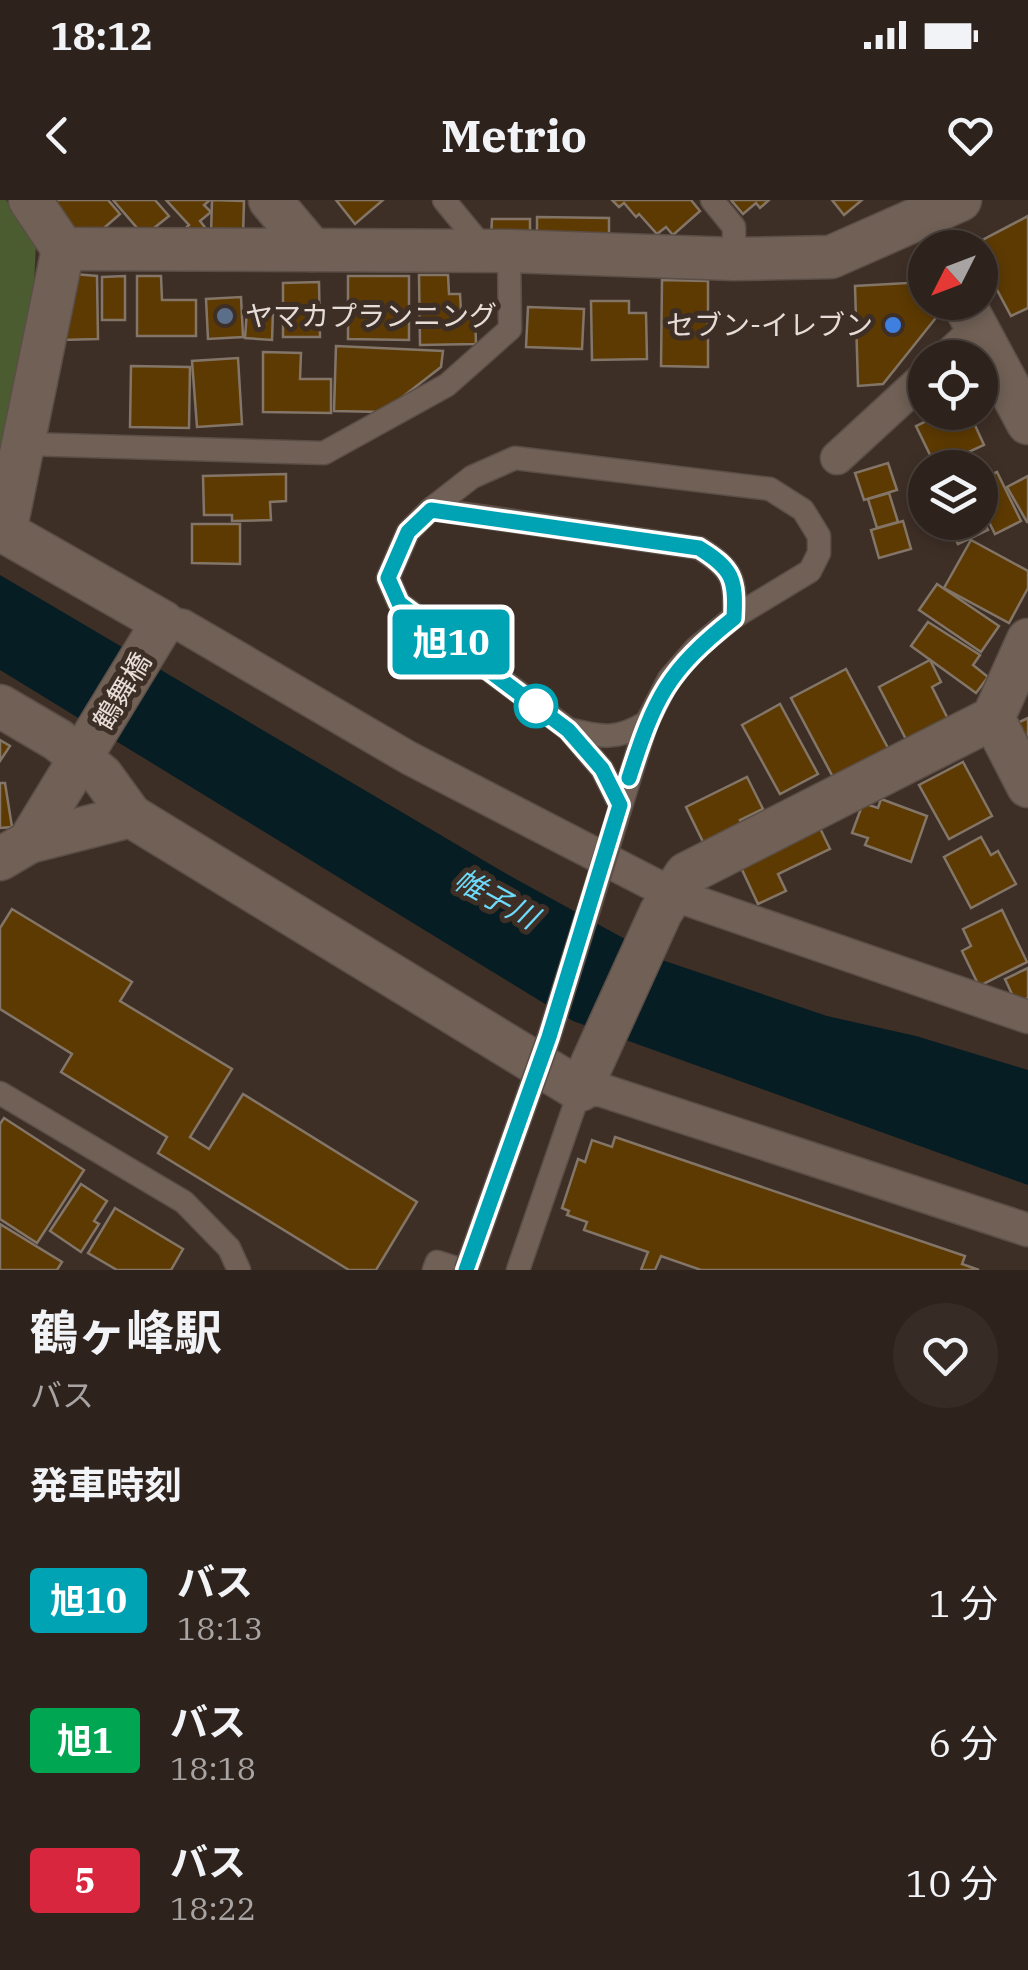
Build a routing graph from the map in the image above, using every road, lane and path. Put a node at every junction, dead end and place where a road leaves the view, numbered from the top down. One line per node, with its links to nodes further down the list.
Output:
1 (30, 200): 7 (street)
2 (270, 200): 8 (street)
3 (444, 200): 9 (lane)
4 (712, 200): 10 (lane)
5 (960, 200): 6 (street)
6 (921, 222): 10 (street)
7 (63, 249): 8 (street); 14 (street)
8 (312, 250): 9 (street)
9 (497, 251): 10 (street); 14 (lane)
10 (734, 259)
11 (972, 320): 13 (street)
12 (908, 393): 15 (street)
13 (1028, 423)
14 (25, 444): 17 (street)
15 (837, 458)
16 (431, 510): 18 (lane); 18 (lane); 24 (lane)
17 (2, 530): 19 (street)
18 (734, 618): 23 (lane)
19 (159, 630): 25 (street, 鶴舞橋); 30 (street)
20 (1028, 640): 22 (street)
21 (0, 706): 25 (street)
22 (993, 718): 26 (street); 30 (street)
23 (647, 722): 24 (lane); 27 (lane)
24 (568, 730): 27 (lane)
25 (86, 752): 28 (street); 29 (street, 鶴舞橋)
26 (1028, 786)
27 (620, 805): 37 (lane, bridge)
28 (131, 816): 29 (street); 32 (street)
29 (14, 850)
30 (667, 903): 31 (street); 32 (street)
31 (1028, 1017)
32 (580, 1090): 34 (street); 38 (lane)
33 (0, 1093): 35 (lane)
34 (1028, 1230)
35 (239, 1270)
36 (434, 1270): 37 (lane)
37 (464, 1270)
38 (518, 1270)

